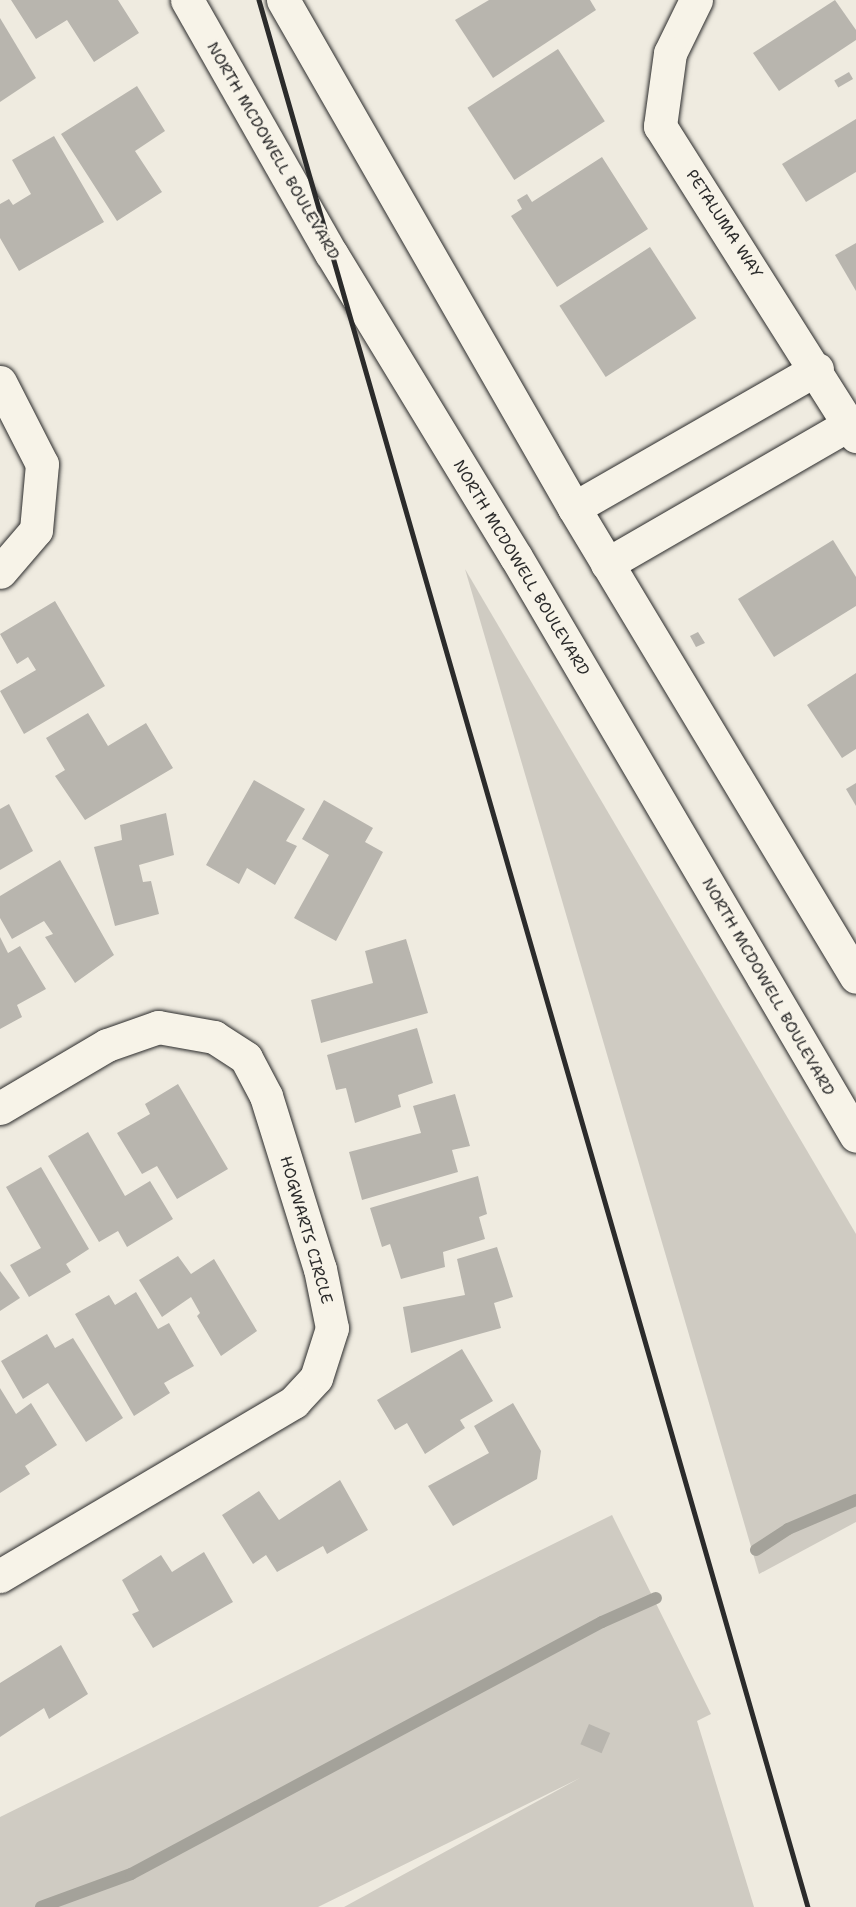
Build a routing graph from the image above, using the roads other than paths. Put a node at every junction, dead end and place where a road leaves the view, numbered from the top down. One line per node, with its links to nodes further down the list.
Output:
1 (187, 0): 12 (main road, NORTH MCDOWELL BOULEVARD)
2 (283, 0): 7 (main road)
3 (693, 1): 4 (main road, PETALUMA WAY)
4 (817, 369): 6 (main road, PETALUMA WAY); 7 (main road)
5 (0, 382): 9 (main road)
6 (853, 430): 8 (main road)
7 (574, 508): 8 (main road)
8 (608, 564): 10 (main road)
9 (0, 572)
10 (856, 977)
11 (0, 1108): 13 (main road, HOGWARTS CIRCLE)
12 (856, 1136)
13 (0, 1576)

